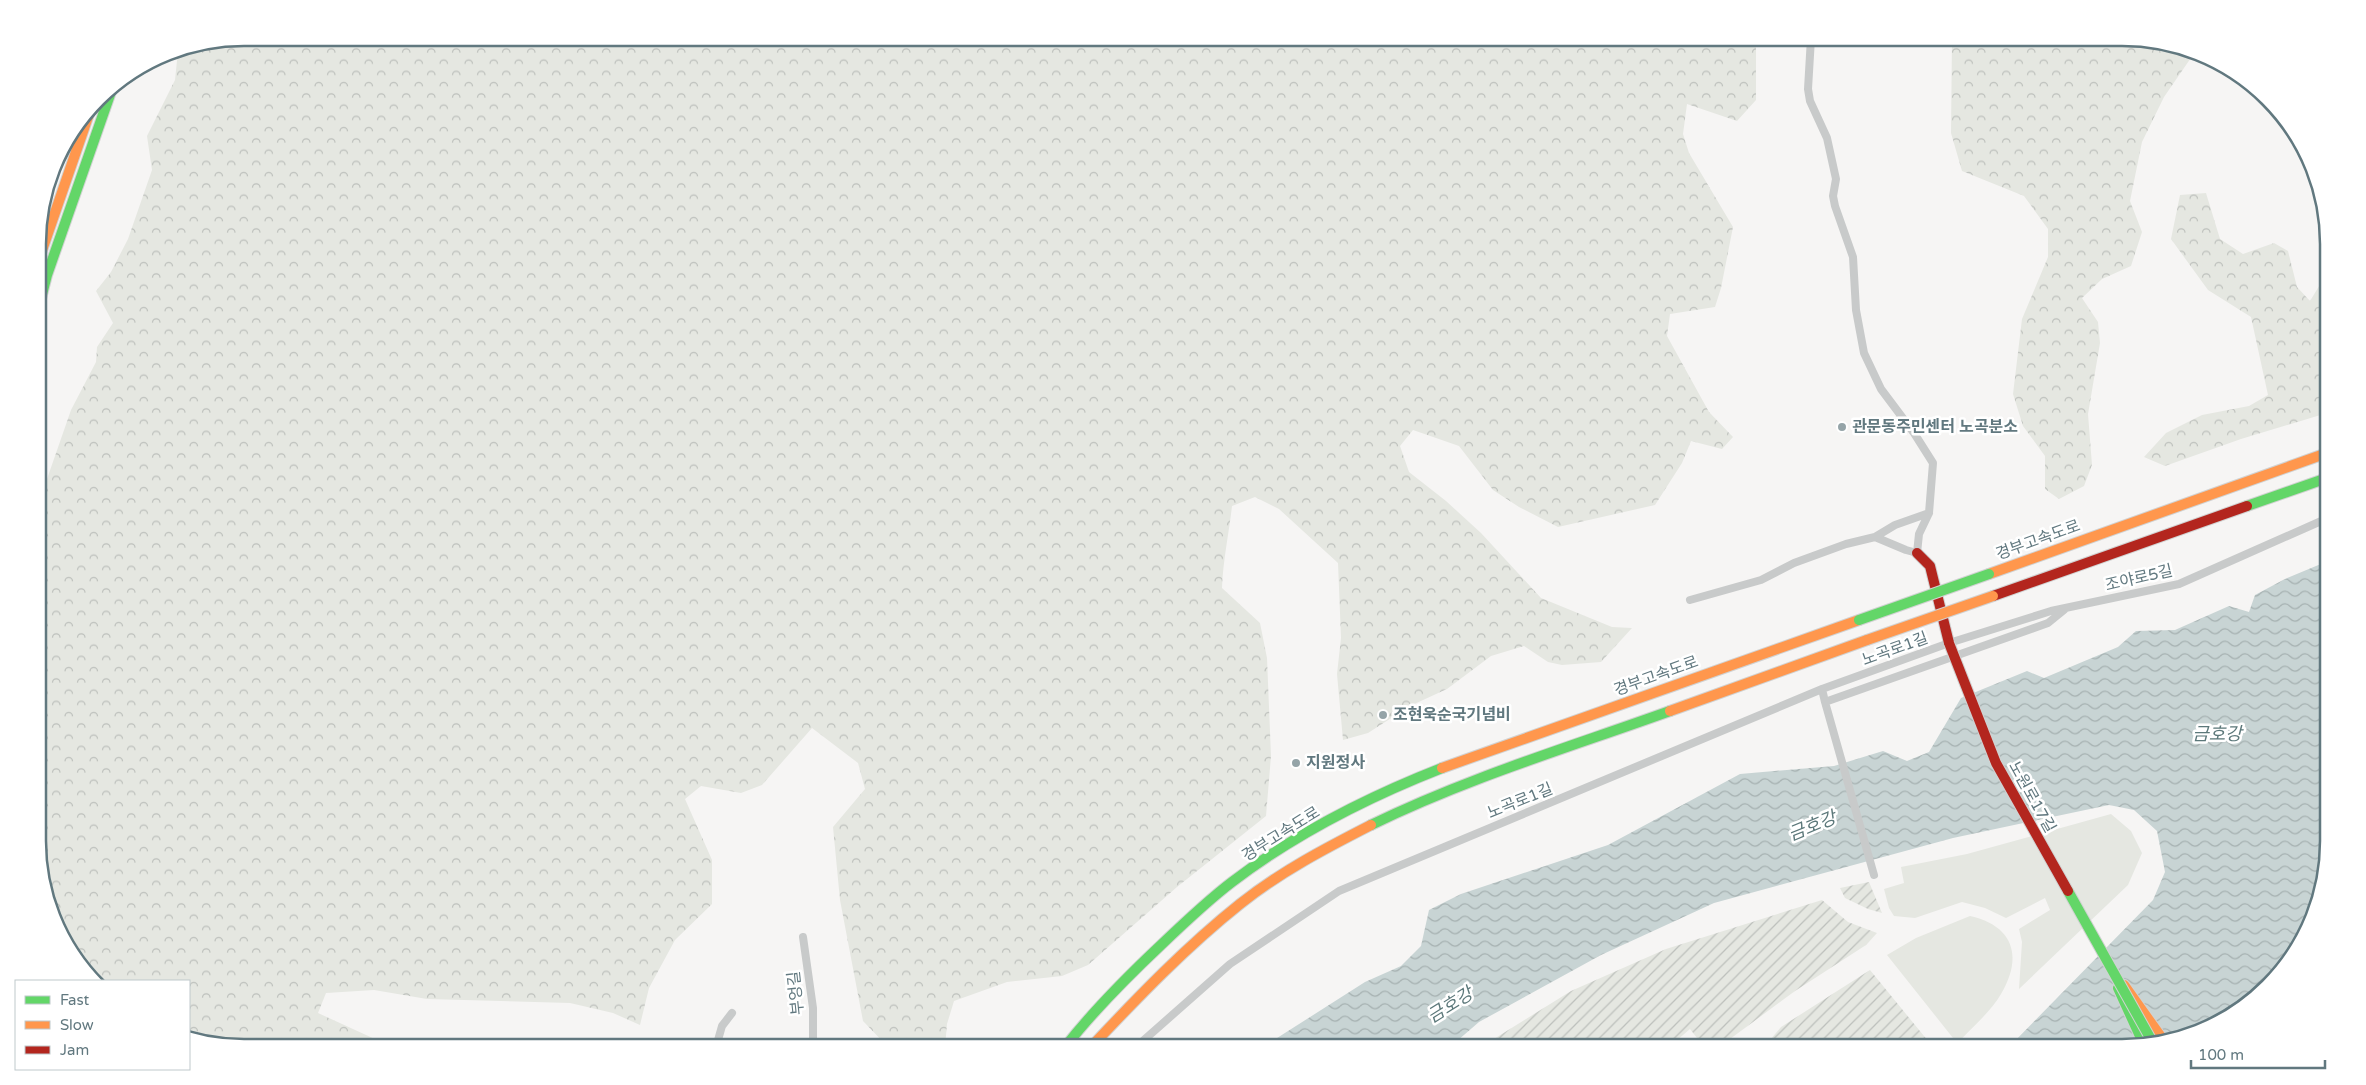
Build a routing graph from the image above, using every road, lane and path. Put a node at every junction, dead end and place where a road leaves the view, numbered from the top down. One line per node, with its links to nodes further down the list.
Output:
1 (1811, 46): 8 (street)
2 (108, 101): 5 (main road)
3 (84, 128): 4 (main road)
4 (47, 237)
5 (46, 279)
6 (2320, 456): 26 (main road, 경부고속도로, bridge)
7 (2320, 481): 27 (main road, bridge)
8 (1929, 513): 10 (street); 11 (street)
9 (2320, 522): 13 (street, 조야로5길)
10 (1875, 537): 11 (street); 12 (street)
11 (1917, 552): 14 (main road, 노원로17길)
12 (1690, 600)
13 (2064, 610): 14 (street, 조야로5길); 16 (street)
14 (1950, 643): 15 (street, 노곡로1길); 19 (main road, 노원로17길, bridge)
15 (1822, 689): 16 (street); 28 (street, 노곡로1길)
16 (1825, 702): 17 (street)
17 (1874, 875)
18 (803, 937): 25 (street, 부엉길)
19 (2107, 962): 21 (main road, bridge); 22 (main road, bridge); 23 (main road, 노원로17길, bridge)
20 (732, 1013): 24 (street)
21 (2160, 1035)
22 (2141, 1037)
23 (2148, 1037)
24 (718, 1039)
25 (813, 1039)
26 (1072, 1039)
27 (1099, 1039)
28 (1145, 1039)

